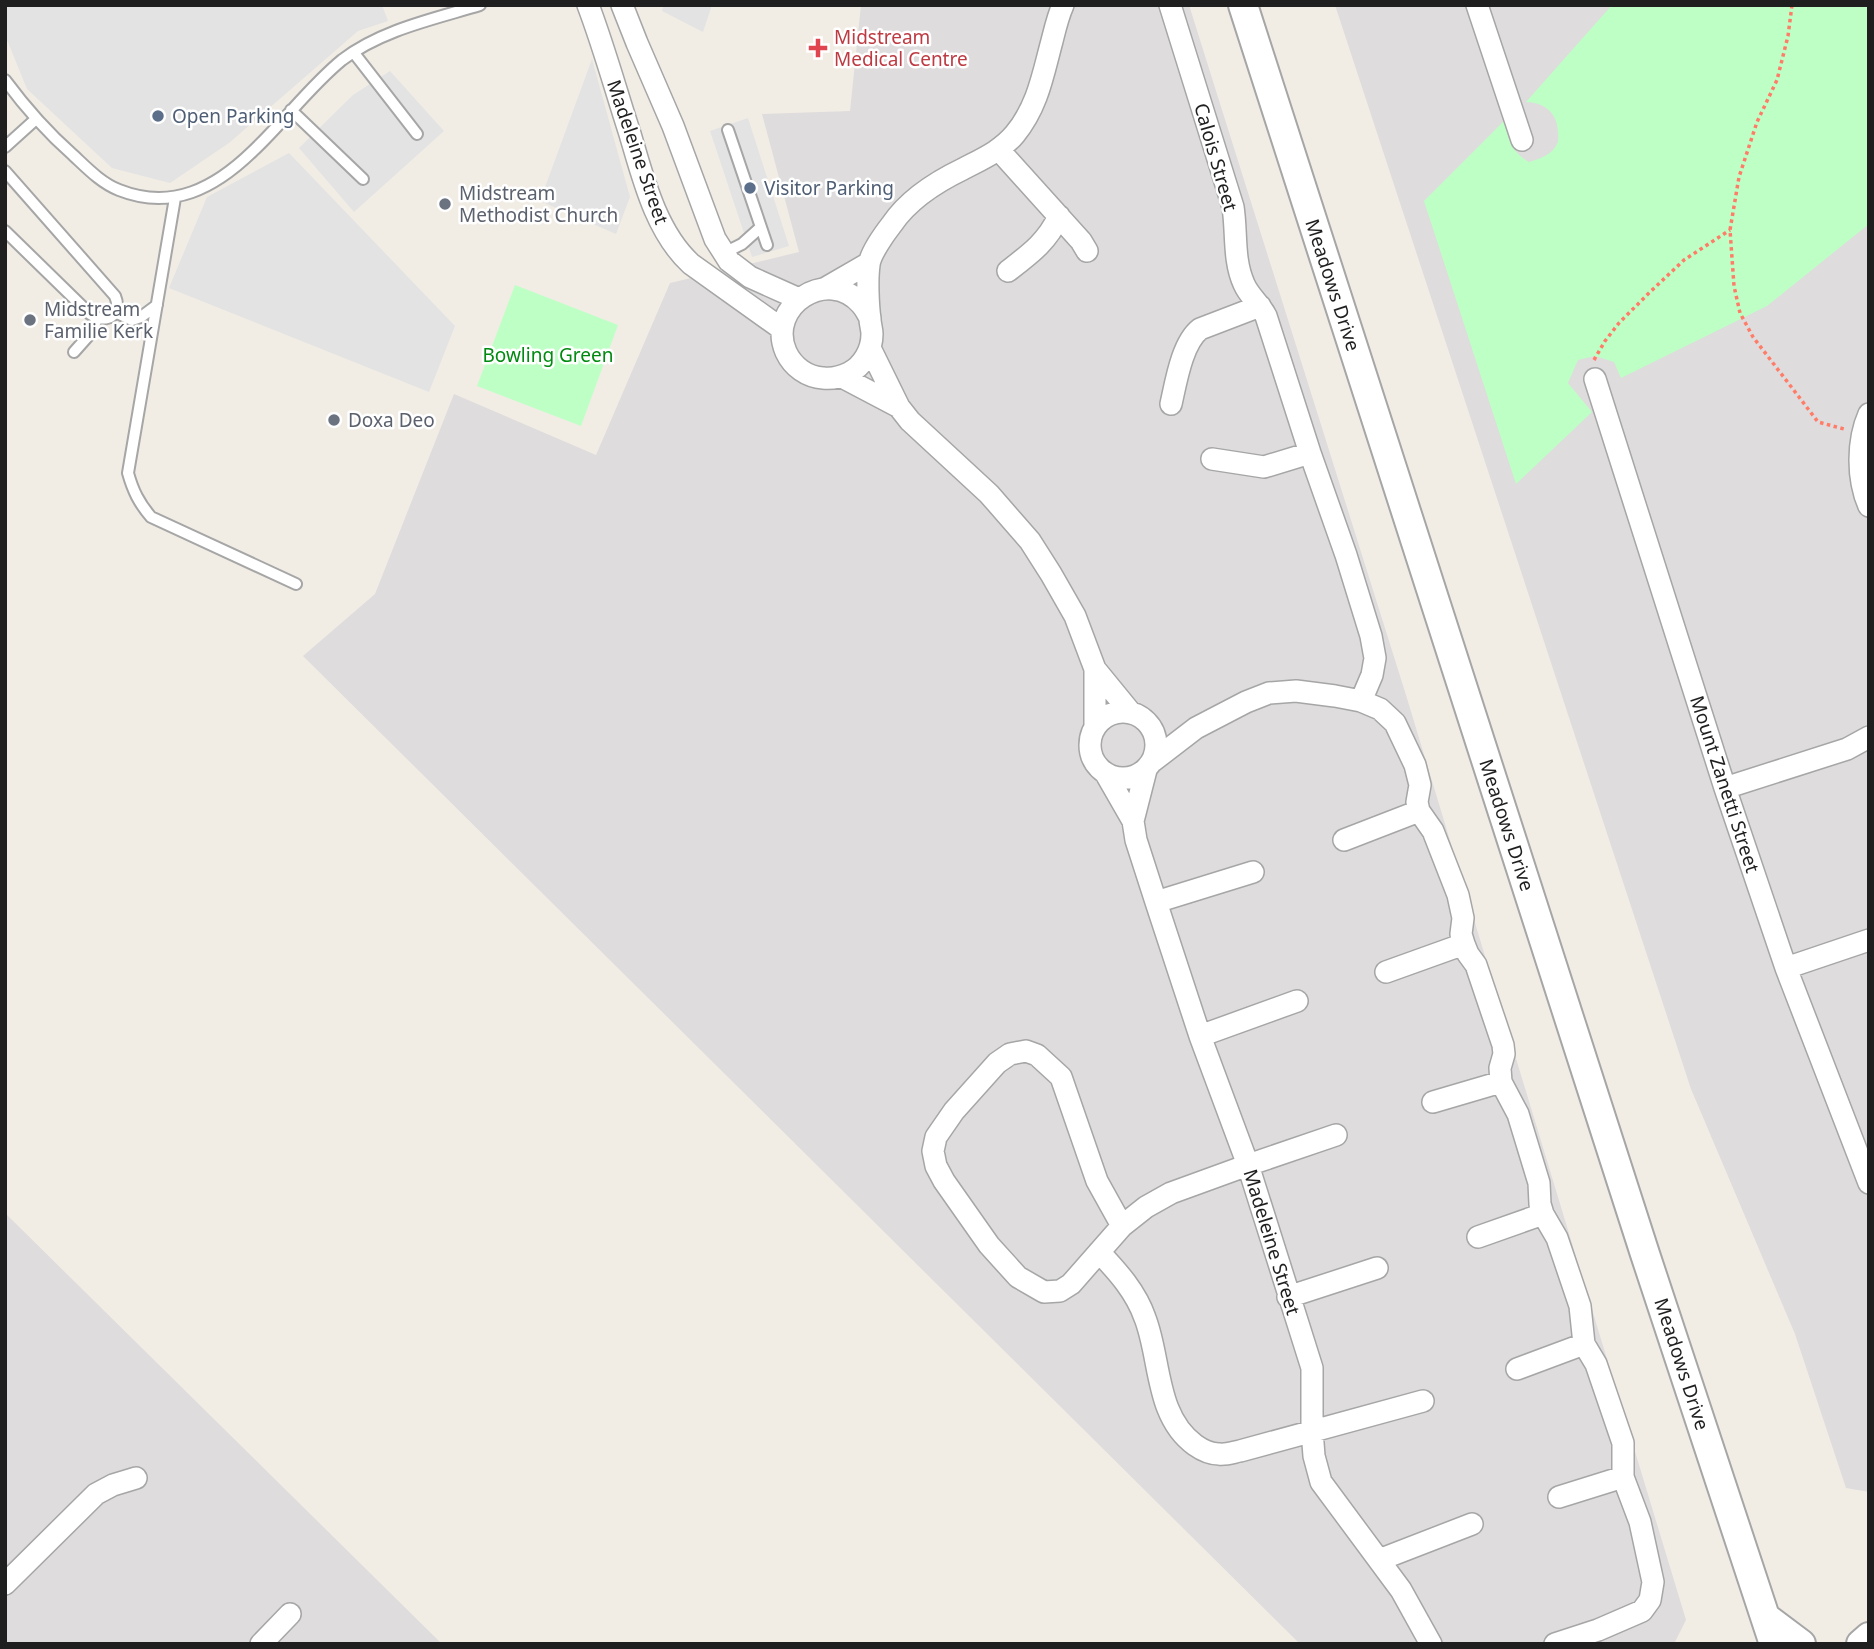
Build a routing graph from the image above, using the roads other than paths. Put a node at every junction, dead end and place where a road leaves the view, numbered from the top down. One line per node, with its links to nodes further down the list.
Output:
1 (480, 5): 8 (lane)
2 (588, 5): 36 (street, Madeleine Street)
3 (622, 5): 26 (street, Madeleine Street)
4 (1063, 5): 17 (street)
5 (1170, 5): 32 (street, Calois Street)
6 (1243, 5): 90 (street, Meadows Drive)
7 (1477, 5): 15 (street)
8 (443, 10): 9 (lane)
9 (354, 52): 11 (lane); 14 (lane)
10 (5, 80): 12 (lane)
11 (291, 110): 19 (lane); 20 (lane)
12 (36, 119): 16 (lane); 20 (lane)
13 (728, 130): 22 (lane)
14 (417, 134)
15 (1522, 140)
16 (5, 147)
17 (999, 150): 21 (street); 27 (street)
18 (5, 171): 33 (lane)
19 (363, 179)
20 (175, 198): 31 (lane)
21 (1059, 216): 25 (street); 28 (street)
22 (761, 227): 24 (lane); 26 (lane)
23 (5, 232): 35 (lane)
24 (767, 245)
25 (1087, 251)
26 (724, 253): 30 (street, Madeleine Street)
27 (869, 263): 29 (street); 34 (street, Madeleine Street)
28 (1008, 271)
29 (824, 289): 30 (street); 34 (street)
30 (799, 299): 36 (street)
31 (157, 305): 33 (lane); 47 (lane)
32 (1260, 306): 41 (street); 44 (street, Calois Street)
33 (115, 312): 35 (lane)
34 (870, 318): 37 (street, Madeleine Street)
35 (97, 319): 38 (lane)
36 (782, 329): 39 (street, Madeleine Street)
37 (870, 348): 39 (street); 42 (street, Madeleine Street)
38 (74, 352)
39 (842, 377): 42 (street, Madeleine Street)
40 (1595, 379): 56 (street, Mount Zanetti Street)
41 (1171, 404)
42 (899, 407): 48 (street, Madeleine Street)
43 (1866, 424): 46 (street)
44 (1310, 453): 45 (street); 49 (street, Calois Street)
45 (1212, 459)
46 (1869, 506)
47 (296, 584)
48 (1095, 669): 50 (street, Madeleine Street); 51 (street, Madeleine Street)
49 (1362, 701): 52 (street); 57 (street)
50 (1139, 718): 51 (street); 52 (street); 54 (street, Madeleine Street)
51 (1095, 727): 55 (street, Madeleine Street)
52 (1196, 727): 54 (street)
53 (1869, 737): 56 (street)
54 (1150, 765): 55 (street); 58 (street, Madeleine Street)
55 (1106, 774): 58 (street, Madeleine Street)
56 (1725, 788): 64 (street, Mount Zanetti Street)
57 (1419, 811): 59 (street); 63 (street)
58 (1133, 821): 61 (street, Madeleine Street)
59 (1344, 840)
60 (1253, 872): 61 (street)
61 (1156, 902): 67 (street, Madeleine Street)
62 (1869, 940): 64 (street)
63 (1464, 944): 65 (street); 68 (street)
64 (1786, 968): 72 (street, Mount Zanetti Street)
65 (1387, 972)
66 (1297, 1001): 67 (street)
67 (1200, 1036): 71 (street, Madeleine Street)
68 (1501, 1082): 69 (street); 73 (street)
69 (1433, 1102)
70 (1336, 1135): 71 (street)
71 (1248, 1165): 74 (street); 78 (street, Madeleine Street)
72 (1869, 1183)
73 (1543, 1214): 75 (street); 79 (street)
74 (1122, 1226): 76 (street); 76 (street)
75 (1478, 1237)
76 (1099, 1252): 82 (street)
77 (1377, 1268): 78 (street)
78 (1288, 1297): 82 (street, Madeleine Street)
79 (1584, 1343): 80 (street); 83 (street)
80 (1517, 1369)
81 (1423, 1401): 82 (street)
82 (1312, 1430): 87 (street, Madeleine Street)
83 (1623, 1477): 85 (street); 94 (street)
84 (136, 1478): 88 (street)
85 (1559, 1497)
86 (1472, 1524): 87 (street)
87 (1379, 1560): 93 (street, Madeleine Street)
88 (5, 1584)
89 (290, 1614): 92 (street)
90 (1765, 1617): 95 (street, Meadows Drive); 96 (street)
91 (1869, 1637): 97 (street)
92 (261, 1644)
93 (1431, 1644)
94 (1555, 1644)
95 (1774, 1644)
96 (1801, 1644)
97 (1861, 1644)

